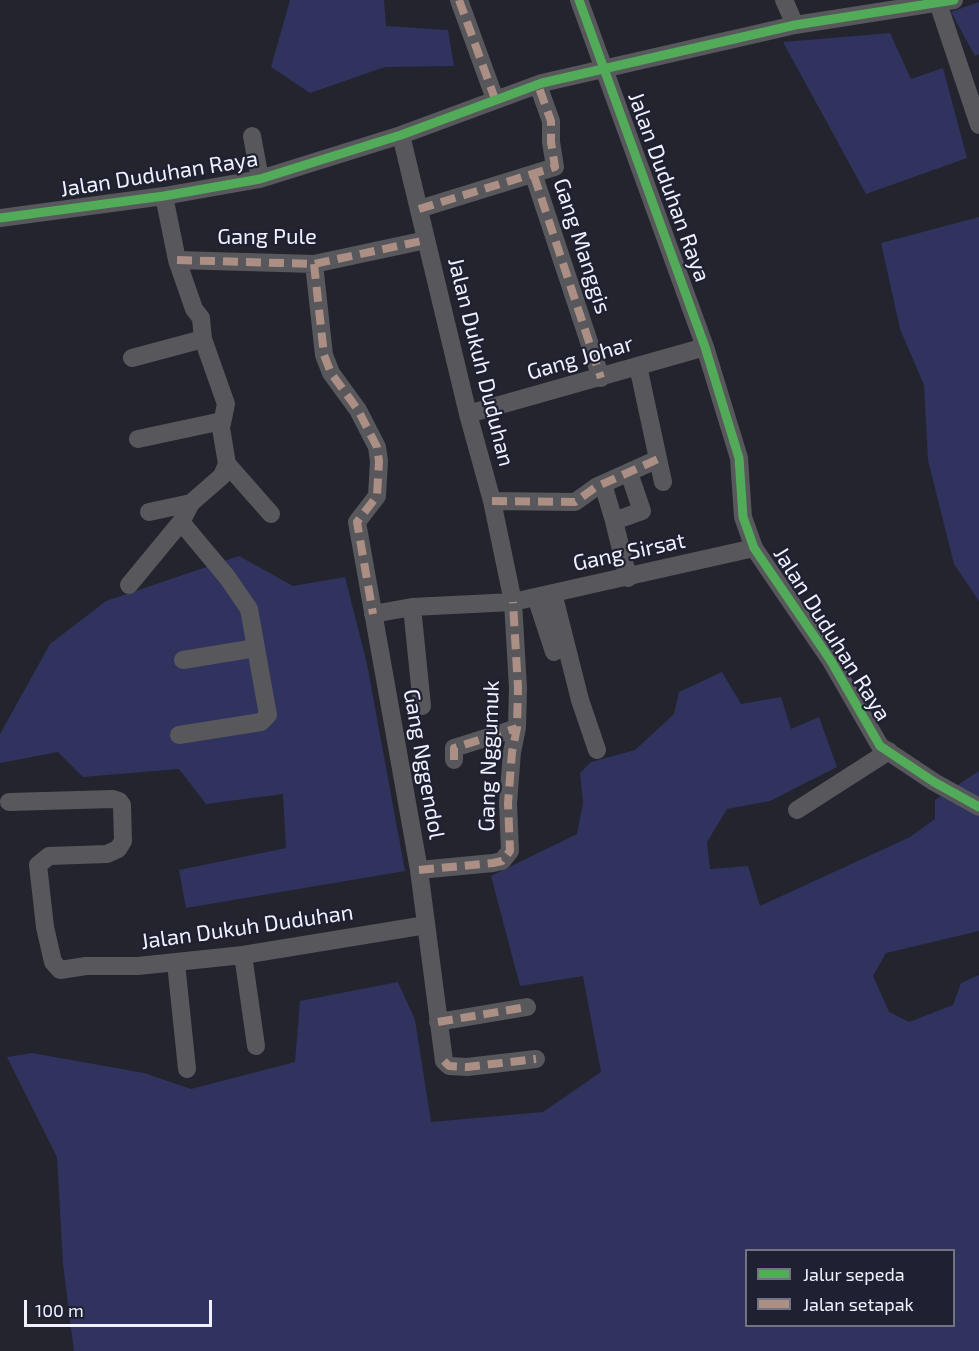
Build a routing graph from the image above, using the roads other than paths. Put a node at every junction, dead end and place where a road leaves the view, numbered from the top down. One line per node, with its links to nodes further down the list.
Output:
1 (459, 0): 8 (street)
2 (579, 0): 6 (street)
3 (784, 0): 5 (street)
4 (946, 2): 5 (street); 9 (street)
5 (795, 25): 6 (street)
6 (605, 69): 7 (street, Jalan Duduhan Raya); 21 (street, Jalan Duduhan Raya)
7 (538, 85): 8 (street, Jalan Duduhan Raya); 12 (street)
8 (495, 99): 10 (street, Jalan Duduhan Raya)
9 (979, 125)
10 (401, 135): 13 (street, Jalan Duduhan Raya); 15 (street, Jalan Dukuh Duduhan)
11 (252, 136): 13 (street)
12 (541, 173): 15 (street); 24 (street, Gang Manggis)
13 (260, 179): 14 (street, Jalan Duduhan Raya)
14 (164, 196): 16 (street, Jalan Duduhan Raya); 18 (street)
15 (419, 209): 17 (street, Jalan Dukuh Duduhan)
16 (0, 218)
17 (426, 240): 19 (street, Gang Pule); 25 (street, Jalan Dukuh Duduhan)
18 (177, 260): 19 (street, Gang Pule); 20 (street)
19 (314, 264): 45 (street, Gang Nggendol)
20 (203, 339): 22 (street); 26 (street)
21 (705, 347): 23 (street, Gang Johar); 39 (street, Jalan Duduhan Raya)
22 (132, 358)
23 (638, 366): 24 (street, Gang Johar); 28 (street)
24 (601, 378): 25 (street, Gang Johar)
25 (468, 414): 33 (street, Jalan Dukuh Duduhan)
26 (222, 421): 27 (street); 29 (street)
27 (138, 439)
28 (658, 459): 30 (street); 31 (street)
29 (227, 464): 34 (street); 36 (street)
30 (629, 473): 32 (street); 37 (street)
31 (663, 482)
32 (603, 484): 33 (street); 37 (street)
33 (492, 501): 43 (street, Jalan Dukuh Duduhan)
34 (190, 503): 35 (street); 38 (street)
35 (149, 512)
36 (271, 514)
37 (614, 520): 40 (street)
38 (181, 522): 41 (street); 46 (street)
39 (754, 548): 40 (street, Gang Sirsat); 53 (street, Jalan Duduhan Raya)
40 (628, 578): 42 (street, Gang Sirsat)
41 (129, 585)
42 (544, 595): 43 (street, Gang Sirsat); 47 (street); 52 (street)
43 (513, 602): 44 (street); 50 (street, Gang Nggumuk)
44 (412, 607): 45 (street); 49 (street)
45 (373, 614): 58 (street, Gang Nggendol)
46 (256, 648): 48 (street); 51 (street)
47 (554, 652)
48 (183, 660)
49 (422, 706)
50 (517, 728): 54 (street); 58 (street, Gang Nggumuk)
51 (179, 735)
52 (597, 750)
53 (889, 751): 56 (street, Jalan Duduhan Raya); 57 (street)
54 (454, 760)
55 (9, 802): 61 (street, Jalan Dukuh Duduhan)
56 (979, 807)
57 (797, 810)
58 (418, 870): 59 (street, Gang Nggendol)
59 (426, 925): 60 (street, Jalan Dukuh Duduhan); 63 (street, Gang Nggendol)
60 (243, 955): 61 (street, Jalan Dukuh Duduhan); 64 (street)
61 (176, 963): 66 (street)
62 (527, 1006): 63 (street)
63 (438, 1022): 65 (street, Gang Nggendol)
64 (256, 1046)
65 (536, 1059)
66 (187, 1069)

